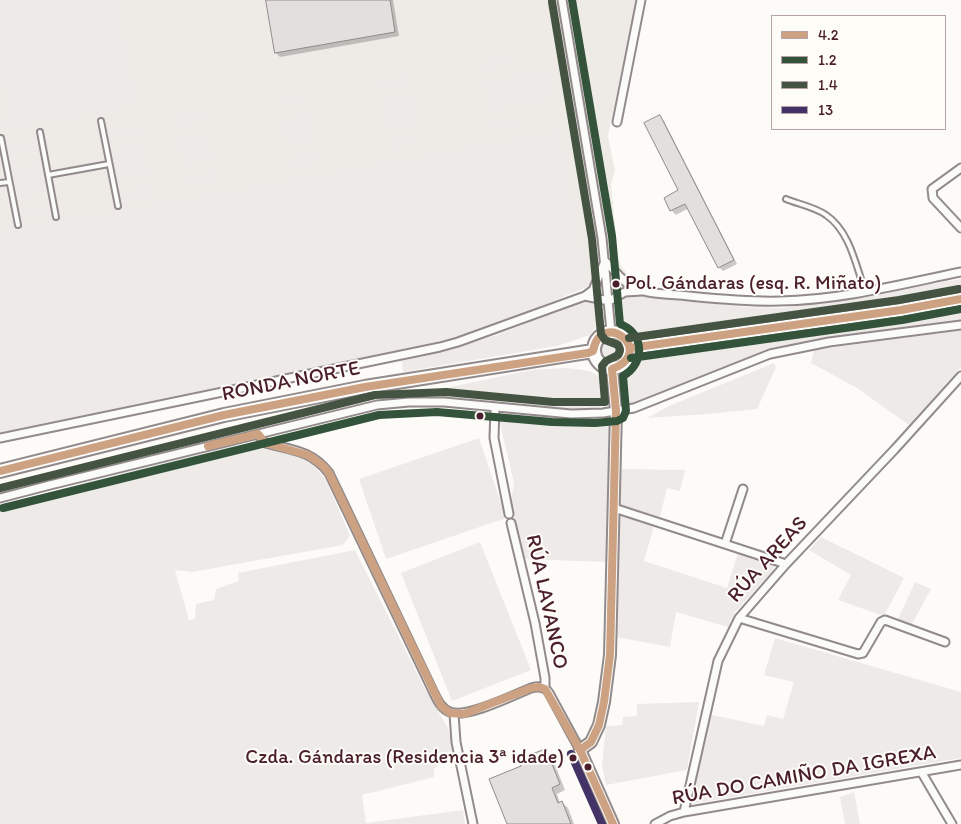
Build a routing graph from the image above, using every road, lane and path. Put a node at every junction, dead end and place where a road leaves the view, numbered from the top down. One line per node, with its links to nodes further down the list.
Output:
1 (562, 0): 17 (street)
2 (641, 0): 4 (street)
3 (101, 121): 7 (lane)
4 (617, 122)
5 (40, 132): 9 (lane)
6 (2, 138): 10 (lane)
7 (110, 164): 9 (lane); 13 (lane)
8 (961, 168): 16 (street)
9 (48, 175): 14 (lane)
10 (9, 182): 11 (lane); 15 (lane)
11 (0, 183)
12 (786, 199): 20 (lane)
13 (118, 206)
14 (56, 217)
15 (18, 225)
16 (961, 228)
17 (605, 261): 19 (street); 21 (street); 23 (street)
18 (961, 272): 20 (street)
19 (648, 291): 20 (street); 23 (street)
20 (865, 291)
21 (585, 296): 23 (street); 33 (street)
22 (961, 299): 26 (highway)
23 (609, 301): 25 (street)
24 (961, 325): 31 (street)
25 (611, 332): 26 (highway); 27 (highway)
26 (630, 348): 28 (highway)
27 (593, 352): 28 (highway); 34 (highway, RONDA NORTE)
28 (612, 369): 31 (main road)
29 (961, 376): 41 (street, RÚA AREAS)
30 (495, 407): 31 (street); 32 (street); 38 (street, RÚA LAVANCO)
31 (616, 411): 37 (main road)
32 (258, 434): 36 (street); 45 (street)
33 (0, 438)
34 (0, 471)
35 (743, 489): 40 (street)
36 (0, 498)
37 (614, 508): 40 (street); 46 (main road)
38 (509, 514)
39 (512, 523): 44 (street, RÚA LAVANCO)
40 (725, 544): 41 (street)
41 (786, 564): 42 (street, RÚA AREAS)
42 (739, 618): 43 (street); 49 (street, RÚA AREAS)
43 (945, 642)
44 (547, 689): 45 (street); 46 (street)
45 (454, 714): 50 (street)
46 (580, 750): 51 (main road)
47 (961, 765): 48 (street, RÚA DO CAMIÑO DA IGREXA)
48 (922, 773): 49 (street, RÚA DO CAMIÑO DA IGREXA); 53 (street)
49 (684, 812): 52 (street, RÚA DO CAMIÑO DA IGREXA)
50 (473, 824)
51 (613, 824)
52 (655, 824)
53 (952, 824)

